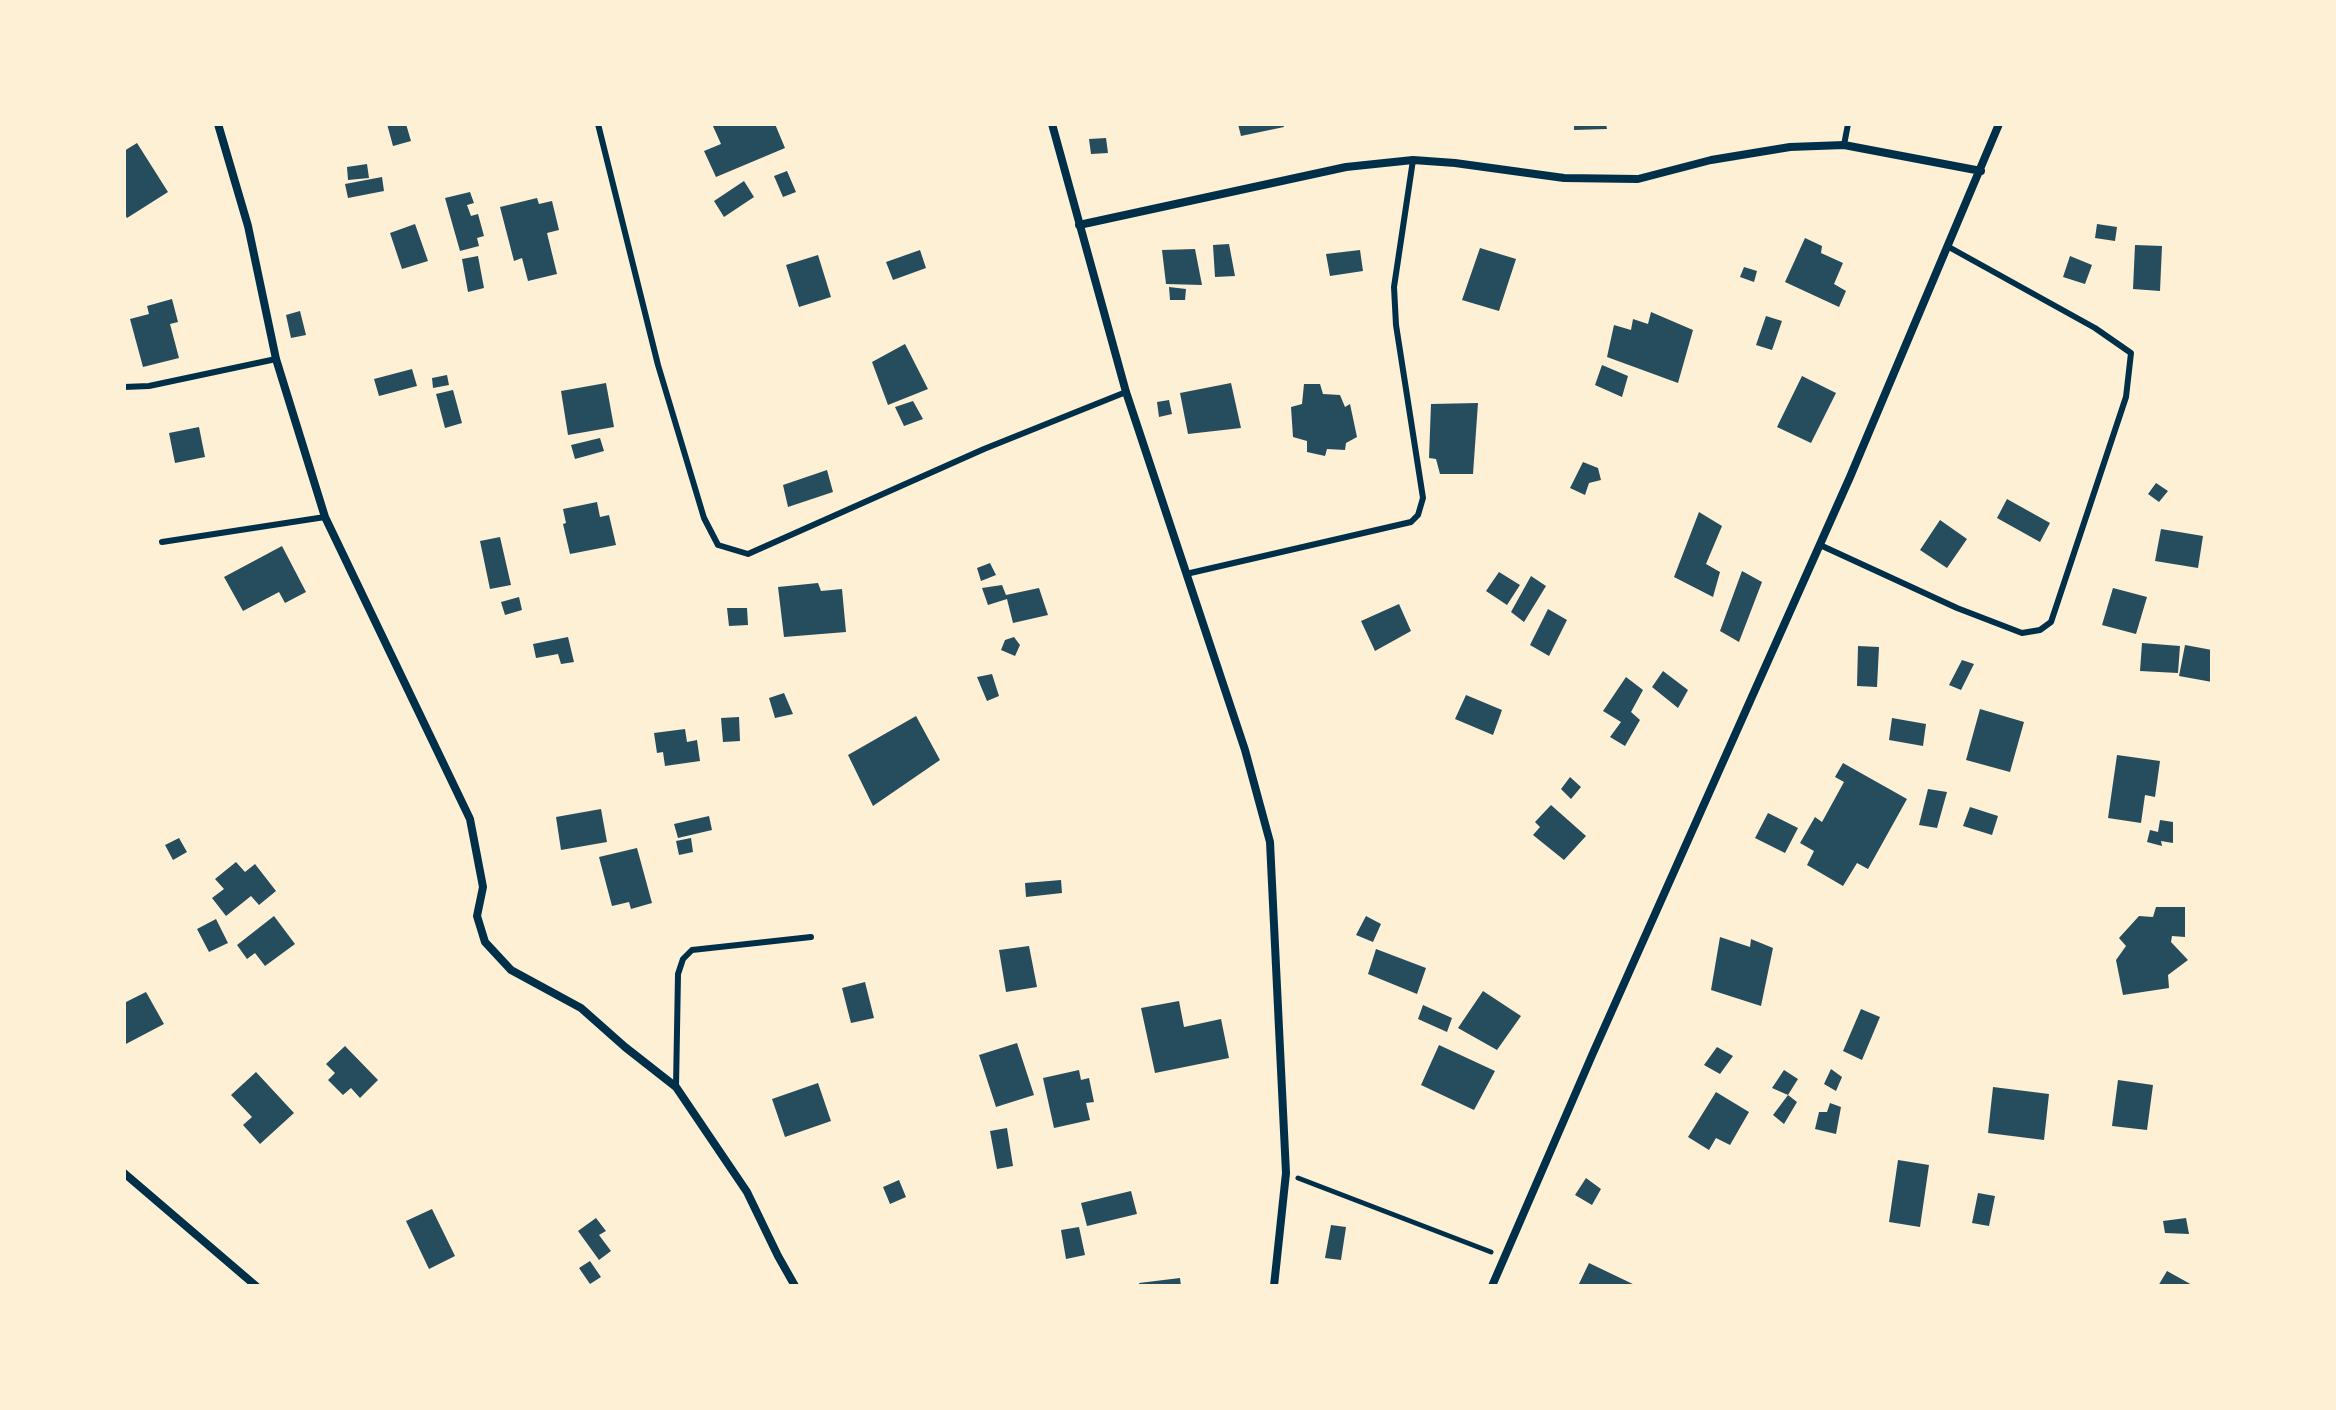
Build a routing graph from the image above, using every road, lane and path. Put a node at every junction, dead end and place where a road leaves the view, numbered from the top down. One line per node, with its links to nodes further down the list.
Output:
1 (218, 124): 11 (street)
2 (598, 124): 13 (lane)
3 (1052, 124): 9 (street)
4 (1848, 124): 6 (lane)
5 (1999, 124): 8 (street)
6 (1844, 145): 7 (street); 8 (street)
7 (1413, 160): 9 (street); 17 (lane)
8 (1981, 171): 10 (street)
9 (1079, 225): 13 (street)
10 (1947, 246): 16 (street); 16 (lane)
11 (276, 359): 12 (lane); 14 (street)
12 (124, 387)
13 (1126, 392): 17 (street)
14 (325, 517): 15 (lane); 19 (street)
15 (162, 542)
16 (1820, 545): 22 (street)
17 (1186, 574): 21 (street)
18 (811, 937): 19 (lane)
19 (676, 1087): 24 (street)
20 (124, 1173): 23 (street)
21 (1286, 1173): 22 (path); 25 (street)
22 (1504, 1257): 26 (street)
23 (256, 1286)
24 (795, 1286)
25 (1274, 1286)
26 (1492, 1286)

